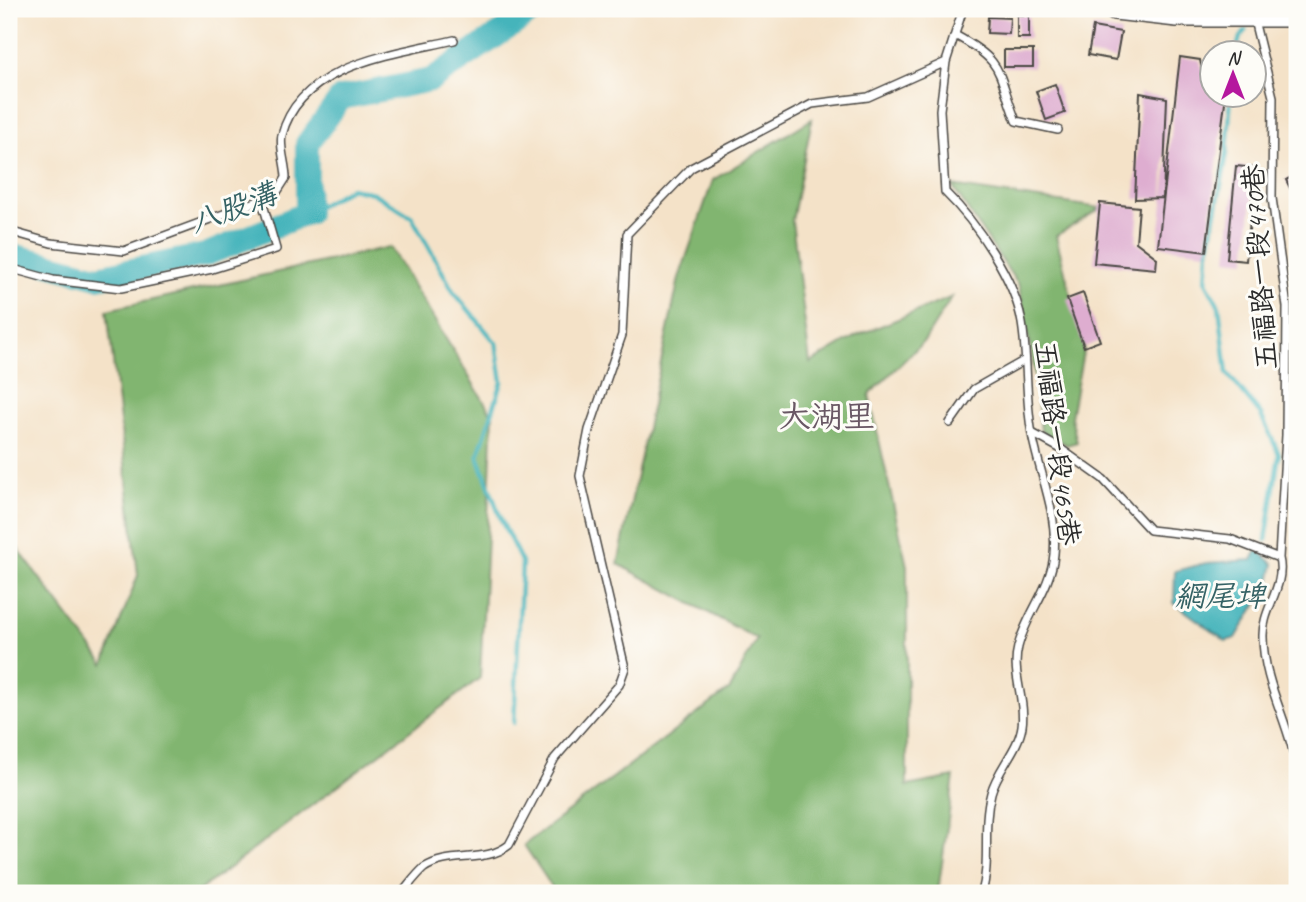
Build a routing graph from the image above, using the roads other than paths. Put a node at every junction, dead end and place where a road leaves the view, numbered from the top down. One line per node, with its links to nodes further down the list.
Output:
1 (964, 9): 5 (lane, 五福路一段465巷)
2 (1115, 9): 3 (main road)
3 (1253, 16): 4 (main road); 15 (lane, 五福路一段470巷)
4 (1297, 16)
5 (954, 35): 7 (lane, 五福路一段465巷); 8 (lane)
6 (454, 40): 10 (lane)
7 (946, 62): 12 (lane, 五福路一段465巷); 17 (lane)
8 (1058, 130)
9 (262, 201): 11 (lane)
10 (9, 232)
11 (9, 268)
12 (1025, 360): 13 (lane); 14 (lane, 五福路一段465巷)
13 (950, 423)
14 (1032, 433): 15 (lane); 18 (lane, 五福路一段465巷)
15 (1279, 558): 16 (lane, 五福路一段470巷)
16 (1297, 769)
17 (402, 893)
18 (982, 893)

